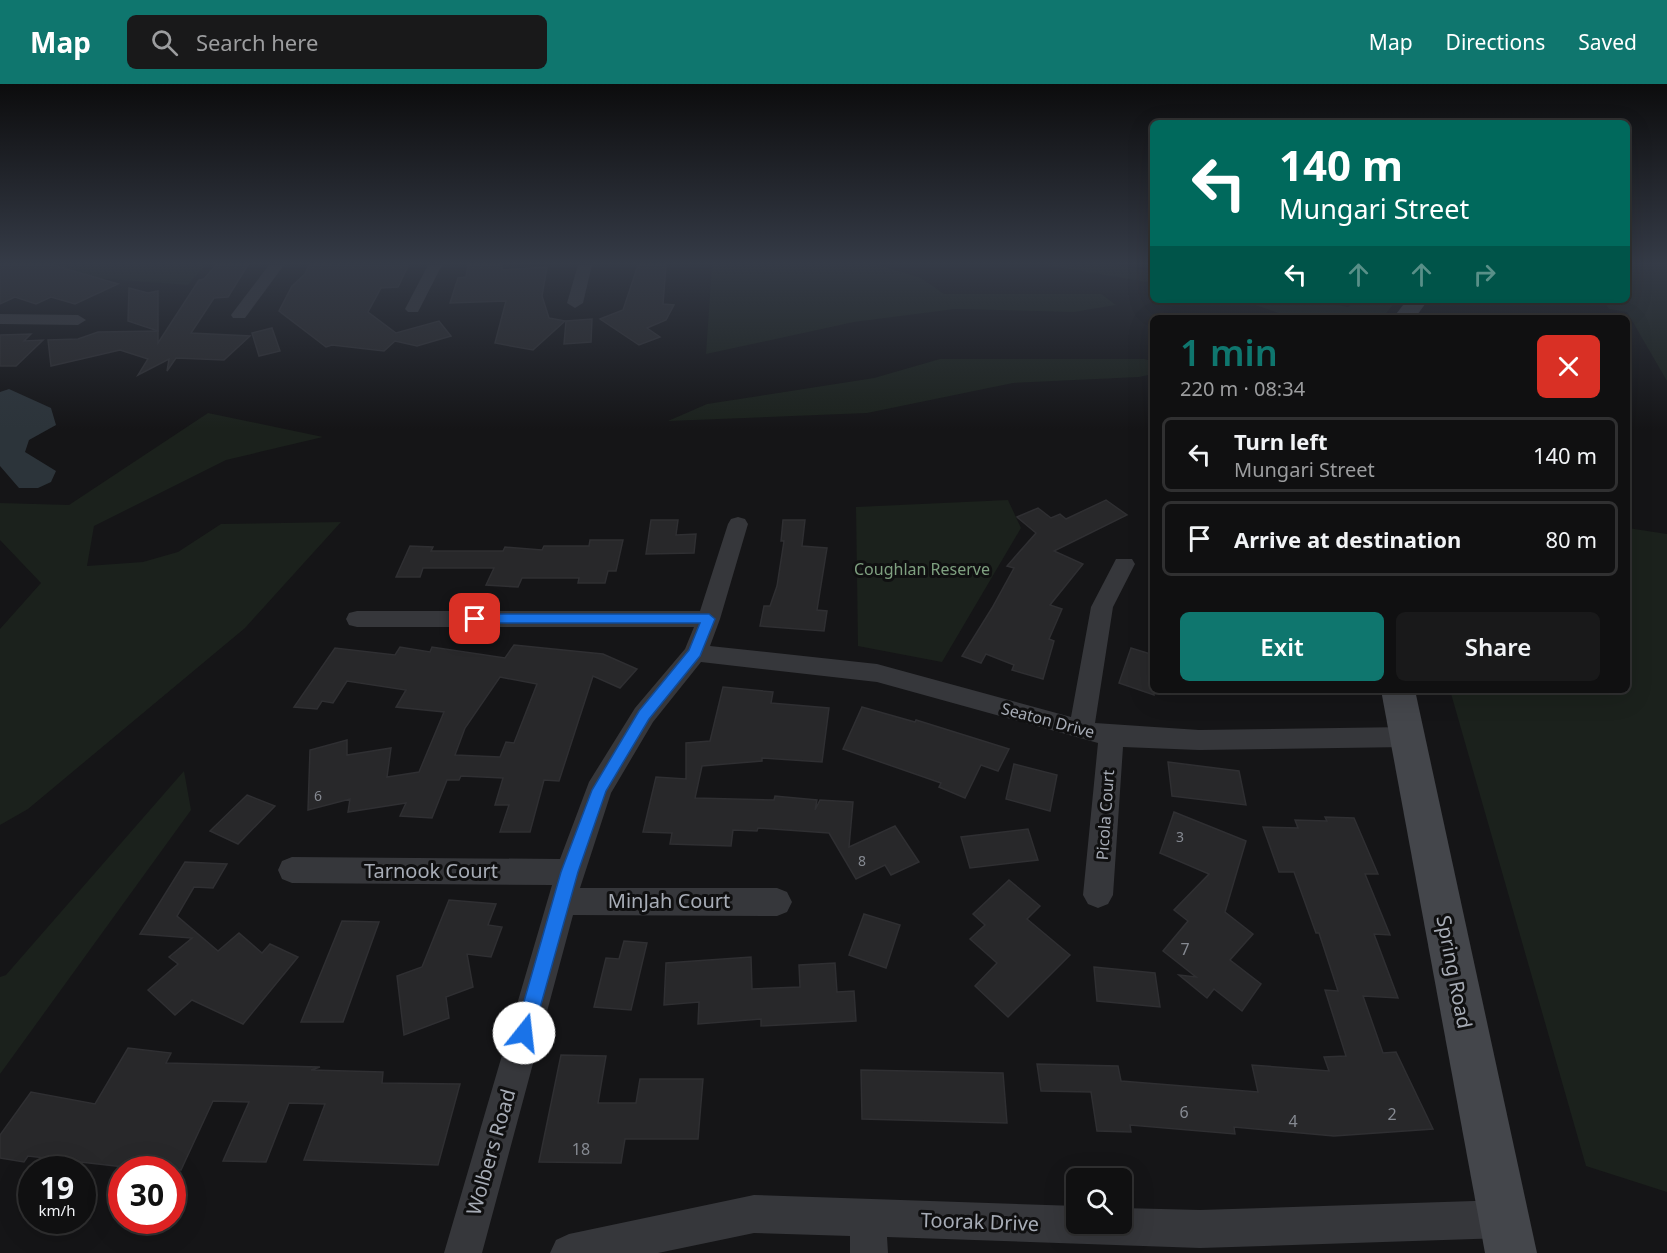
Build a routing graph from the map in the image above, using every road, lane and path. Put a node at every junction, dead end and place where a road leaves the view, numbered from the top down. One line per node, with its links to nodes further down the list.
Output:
1 (43, 320): 2 (street)
2 (78, 320)
3 (738, 524): 6 (street, Wolbers Road)
4 (1124, 564): 9 (street)
5 (357, 618): 6 (street)
6 (709, 619): 7 (street, Wolbers Road)
7 (695, 653): 9 (street, Seaton Drive); 13 (street, Wolbers Road)
8 (1399, 693): 11 (main road, Spring Road)
9 (1081, 730): 10 (street, Seaton Drive)
10 (1111, 736): 11 (street, Seaton Drive); 14 (street, Picola Court)
11 (1407, 737): 18 (main road, Spring Road)
12 (292, 870): 13 (street, Tarnook Court)
13 (570, 872): 15 (street, Wolbers Road)
14 (1098, 895)
15 (561, 901): 16 (street, MinJah Court); 19 (street, Wolbers Road)
16 (777, 902)
17 (868, 1236): 18 (street, Toorak Drive); 20 (street, Toorak Drive)
18 (1507, 1236)
19 (463, 1253)
20 (569, 1253)

